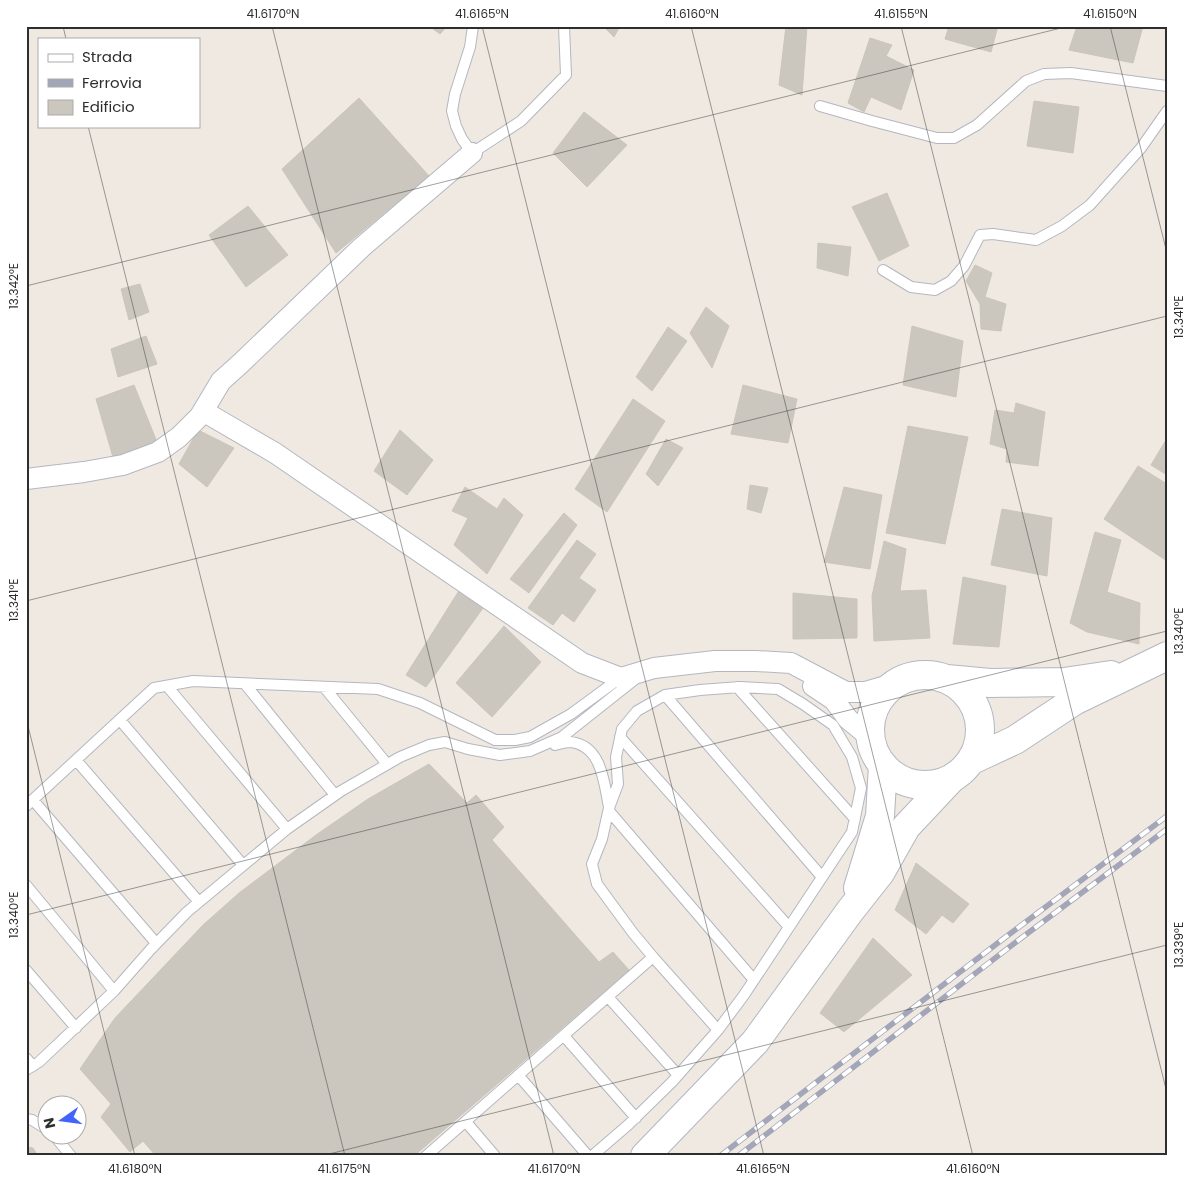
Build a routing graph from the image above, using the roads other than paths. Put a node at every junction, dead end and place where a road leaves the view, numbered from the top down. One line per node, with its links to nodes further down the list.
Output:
1 (473, 26): 6 (lane)
2 (564, 26): 6 (lane)
3 (1167, 86): 4 (lane)
4 (820, 106)
5 (1167, 110): 7 (lane)
6 (472, 153): 8 (street)
7 (883, 270)
8 (203, 411): 9 (street); 14 (street)
9 (26, 479)
10 (1167, 656): 13 (main road)
11 (756, 661): 12 (street); 16 (street); 24 (street)
12 (646, 670): 14 (street); 25 (lane)
13 (1139, 670): 15 (main road); 27 (main road)
14 (621, 678): 19 (lane)
15 (947, 679): 16 (main road); 27 (main road)
16 (896, 683): 24 (main road)
17 (245, 684): 18 (lane); 19 (lane); 31 (lane)
18 (167, 686): 22 (lane); 35 (lane)
19 (324, 687): 28 (lane)
20 (737, 687): 21 (lane); 34 (lane); 34 (lane)
21 (666, 695): 23 (lane); 37 (lane)
22 (120, 720): 26 (lane); 36 (lane)
23 (620, 737): 33 (lane); 41 (lane)
24 (871, 738): 29 (main road)
25 (530, 751): 28 (lane); 33 (lane)
26 (76, 760): 32 (lane); 39 (lane)
27 (972, 760): 30 (main road)
28 (388, 764): 31 (lane)
29 (883, 765): 30 (main road); 40 (main road)
30 (952, 778): 40 (main road)
31 (335, 794): 35 (lane)
32 (30, 803): 42 (lane)
33 (609, 810): 43 (lane); 45 (lane)
34 (855, 819): 37 (lane)
35 (287, 829): 36 (lane)
36 (243, 866): 39 (lane)
37 (822, 877): 41 (lane)
38 (26, 885): 46 (lane)
39 (199, 902): 42 (lane)
40 (850, 911): 64 (main road)
41 (789, 927): 45 (lane)
42 (156, 943): 46 (lane)
43 (653, 957): 47 (lane); 49 (lane)
44 (26, 970): 48 (lane)
45 (754, 980): 49 (lane)
46 (114, 991): 48 (lane)
47 (608, 997): 50 (lane); 53 (lane)
48 (76, 1028): 51 (lane)
49 (718, 1030): 53 (lane)
50 (564, 1036): 52 (lane); 54 (lane)
51 (29, 1065)
52 (518, 1075): 56 (lane); 62 (lane)
53 (678, 1075): 54 (lane)
54 (636, 1118): 63 (lane)
55 (26, 1119): 57 (lane)
56 (466, 1122): 60 (lane); 61 (lane)
57 (38, 1124)
58 (61, 1144): 59 (lane)
59 (71, 1156)
60 (426, 1156)
61 (495, 1156)
62 (588, 1156)
63 (592, 1156)
64 (644, 1156)

